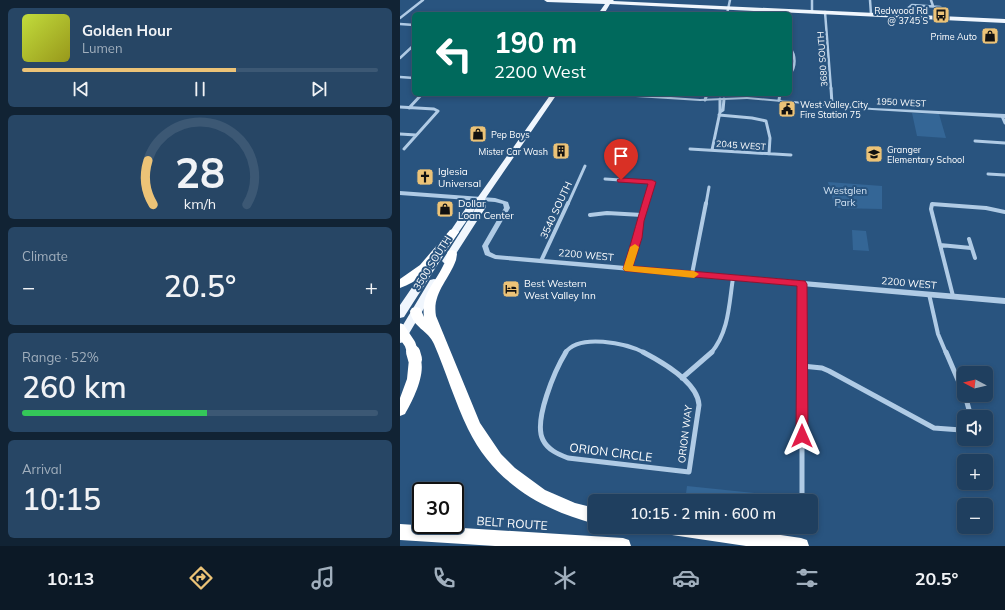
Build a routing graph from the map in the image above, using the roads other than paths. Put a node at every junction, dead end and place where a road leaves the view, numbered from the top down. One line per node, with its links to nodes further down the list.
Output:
1 (423, 0): 19 (street)
2 (547, 0): 8 (main road)
3 (730, 0): 11 (street)
4 (812, 0): 15 (street)
5 (870, 0): 17 (street)
6 (910, 0): 9 (street)
7 (930, 0): 10 (street)
8 (613, 1): 11 (main road); 12 (main road); 13 (main road)
9 (912, 5): 10 (street); 18 (street)
10 (933, 6): 20 (street)
11 (728, 11): 14 (main road)
12 (603, 12)
13 (608, 12)
14 (779, 12): 15 (main road)
15 (812, 12): 16 (main road)
16 (825, 12): 17 (main road); 37 (street, 3680 SOUTH)
17 (871, 14): 18 (main road)
18 (908, 16): 20 (main road)
19 (400, 18)
20 (948, 18): 21 (main road)
21 (1005, 21)
22 (400, 24): 23 (street)
23 (412, 24)
24 (412, 47): 26 (street)
25 (792, 50): 27 (street)
26 (400, 58)
27 (792, 72)
28 (400, 77): 29 (street)
29 (412, 78)
30 (420, 96): 39 (street)
31 (553, 96): 58 (main road, 3500 SOUTH)
32 (672, 96): 34 (street, 1950 WEST)
33 (780, 96): 36 (street)
34 (706, 97): 35 (street, 1950 WEST)
35 (722, 99): 36 (street, 1950 WEST); 40 (street)
36 (779, 100): 37 (street, 1950 WEST)
37 (832, 104): 41 (street, 1950 WEST)
38 (400, 107): 39 (street)
39 (409, 108): 44 (street)
40 (720, 114): 49 (street); 50 (street)
41 (1003, 116): 42 (street)
42 (1005, 123)
43 (400, 134): 44 (street)
44 (416, 135): 47 (street)
45 (975, 141): 46 (street)
46 (1005, 143)
47 (404, 149)
48 (690, 149): 49 (street, 2045 WEST)
49 (712, 150): 50 (street, 2045 WEST)
50 (769, 154): 51 (street, 2045 WEST)
51 (791, 155)
52 (585, 166): 68 (street, 3540 SOUTH)
53 (988, 174): 54 (street)
54 (1005, 175)
55 (605, 179): 61 (street)
56 (709, 187): 70 (street)
57 (400, 193): 58 (street)
58 (481, 199): 62 (main road, 3500 SOUTH); 66 (main road, 3500 SOUTH); 68 (street, 2200 WEST)
59 (1005, 212): 64 (street)
60 (590, 215): 61 (street)
61 (642, 215): 69 (street)
62 (454, 232): 72 (highway); 78 (main road, 3500 SOUTH)
63 (969, 239): 65 (street)
64 (940, 245): 65 (street); 75 (street)
65 (971, 248): 67 (street)
66 (452, 254): 77 (main road, 3500 SOUTH); 80 (highway)
67 (974, 258)
68 (541, 261): 69 (street, 2200 WEST)
69 (628, 269): 70 (street, 2200 WEST)
70 (692, 274): 71 (street, 2200 WEST)
71 (733, 278): 73 (street, 2200 WEST); 83 (street)
72 (400, 284)
73 (802, 284): 74 (street, 2200 WEST); 82 (street)
74 (930, 294): 75 (street, 2200 WEST); 84 (street)
75 (953, 296): 76 (street, 2200 WEST)
76 (1005, 301)
77 (416, 311): 80 (highway); 81 (main road, 3500 SOUTH)
78 (400, 314)
79 (400, 329): 85 (highway, bridge)
80 (437, 338): 89 (highway)
81 (400, 339)
82 (802, 366): 86 (street); 88 (street)
83 (682, 378): 87 (street, ORION WAY); 87 (street, ORION CIRCLE)
84 (957, 378)
85 (400, 410)
86 (957, 430)
87 (689, 472)
88 (802, 494)
89 (588, 514)
90 (400, 526): 91 (highway)
91 (412, 529)
92 (400, 532): 93 (highway, BELT ROUTE)
93 (412, 533)
94 (428, 534): 96 (highway, BELT ROUTE)
95 (720, 534): 97 (highway)
96 (623, 546)
97 (801, 546)

